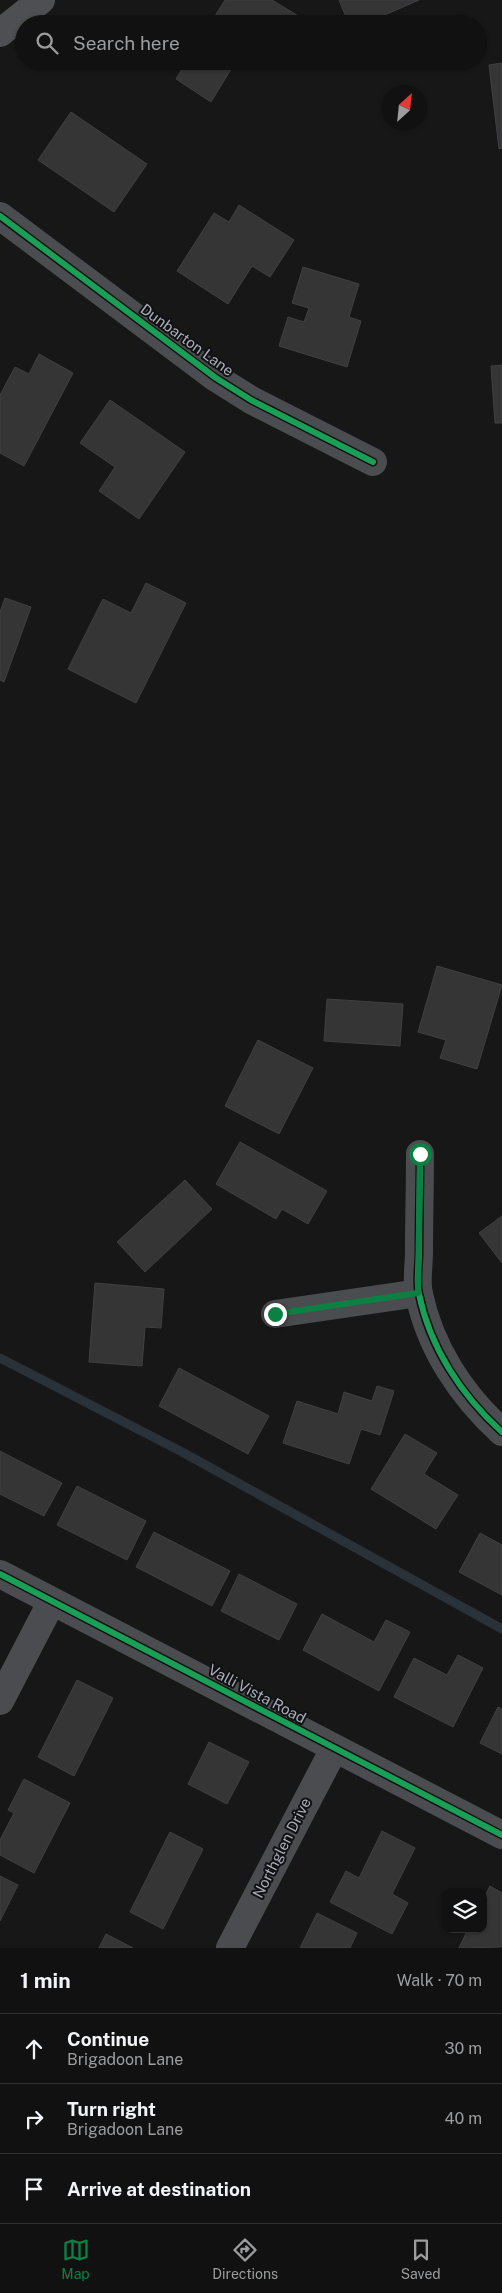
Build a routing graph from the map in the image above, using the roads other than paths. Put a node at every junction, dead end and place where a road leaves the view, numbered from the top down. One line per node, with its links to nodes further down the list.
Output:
1 (41, 0): 2 (main road)
2 (20, 15)
3 (15, 19): 4 (main road)
4 (1, 29)
5 (0, 216): 6 (street, Dunbarton Lane)
6 (373, 462)
7 (420, 1154): 8 (street)
8 (418, 1293): 9 (street); 10 (street)
9 (275, 1314)
10 (502, 1432)
11 (0, 1574): 12 (street, Valli Vista Road)
12 (52, 1601): 13 (street); 14 (street, Valli Vista Road)
13 (0, 1701)
14 (334, 1749): 15 (street, Valli Vista Road); 16 (street, Northglen Drive)
15 (502, 1836)
16 (230, 1948)

